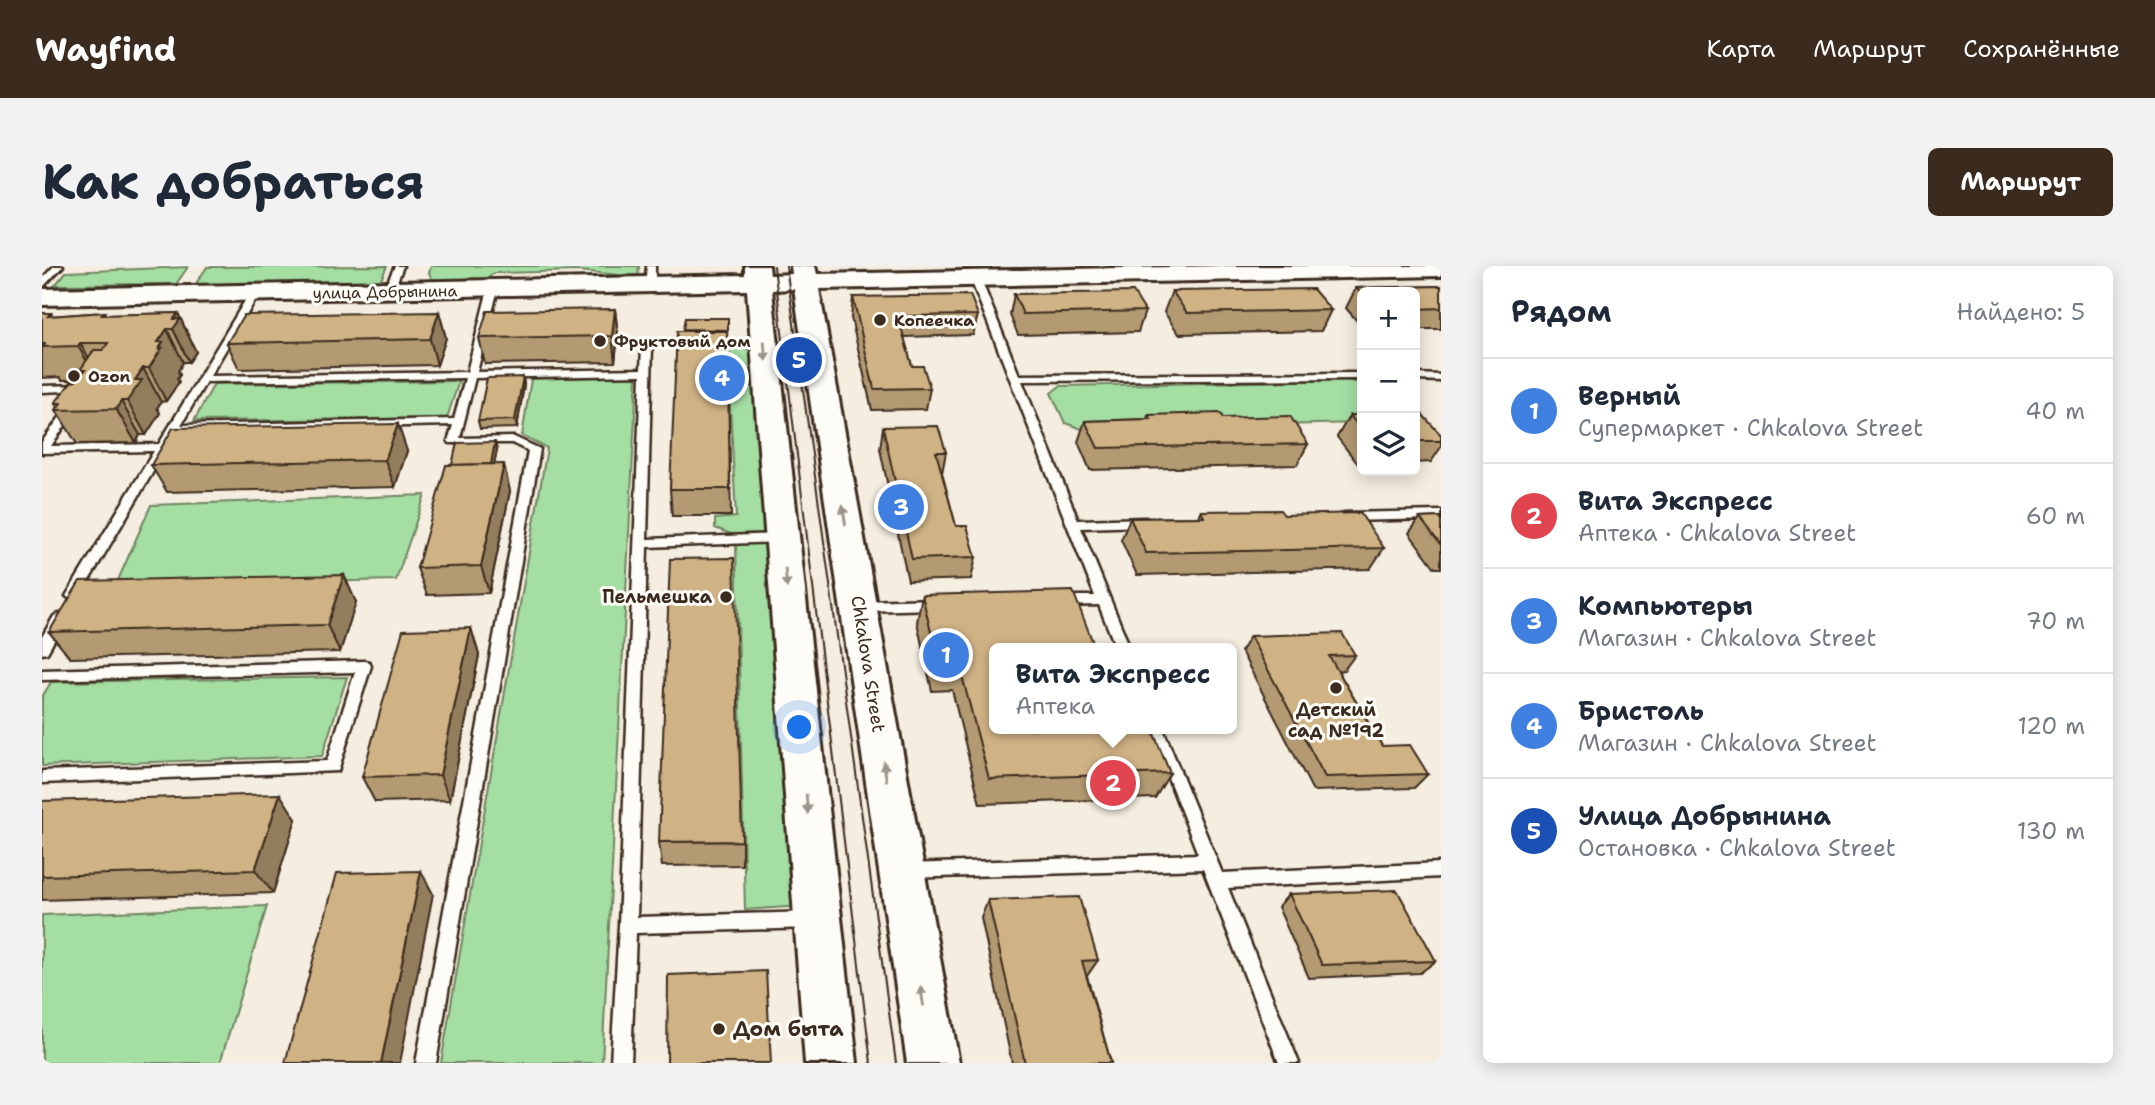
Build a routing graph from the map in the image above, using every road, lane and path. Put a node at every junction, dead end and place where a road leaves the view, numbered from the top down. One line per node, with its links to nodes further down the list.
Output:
1 (60, 266): 10 (lane)
2 (399, 266): 12 (lane)
3 (1347, 268): 4 (main road, улица Добрынина); 9 (main road, улица Добрынина)
4 (1441, 269)
5 (920, 272): 6 (main road, улица Добрынина); 9 (main road, улица Добрынина)
6 (804, 274): 7 (main road, улица Добрынина); 37 (main road, Chkalova Street, one-way to 6)
7 (758, 275): 8 (main road, улица Добрынина); 32 (main road, one-way to 32)
8 (651, 276): 11 (main road, улица Добрынина)
9 (975, 277): 20 (lane)
10 (42, 285)
11 (493, 289): 12 (main road, улица Добрынина); 17 (lane)
12 (388, 292): 13 (main road, улица Добрынина)
13 (254, 294): 14 (main road, улица Добрынина); 22 (lane)
14 (42, 297)
15 (647, 346): 16 (lane)
16 (646, 372): 17 (lane); 33 (lane)
17 (470, 375): 22 (lane); 24 (lane)
18 (1357, 376): 20 (lane)
19 (1420, 377): 21 (lane)
20 (1016, 378): 31 (lane)
21 (1441, 378)
22 (203, 379): 25 (lane)
23 (42, 390): 27 (lane)
24 (459, 422): 25 (lane); 49 (lane)
25 (174, 428): 26 (lane)
26 (162, 447): 27 (lane); 39 (lane)
27 (42, 450)
28 (1441, 515): 29 (lane)
29 (1332, 518)
30 (1155, 522): 31 (lane)
31 (1073, 524): 34 (lane)
32 (782, 538): 33 (lane); 47 (main road, one-way to 47)
33 (639, 543): 48 (lane)
34 (1104, 600): 35 (lane); 38 (lane)
35 (1051, 601)
36 (957, 604): 37 (lane)
37 (859, 606): 45 (main road, Chkalova Street, one-way to 37)
38 (1121, 643)
39 (42, 649)
40 (42, 675): 42 (lane)
41 (1158, 734): 43 (lane)
42 (42, 777)
43 (1209, 861): 45 (lane); 46 (lane)
44 (1441, 870): 46 (lane)
45 (902, 871): 52 (main road, Chkalova Street, one-way to 45)
46 (1216, 881): 53 (lane)
47 (817, 920): 48 (lane); 51 (main road)
48 (628, 925): 50 (lane)
49 (426, 1063)
50 (621, 1063)
51 (831, 1063)
52 (933, 1063)
53 (1289, 1063)

